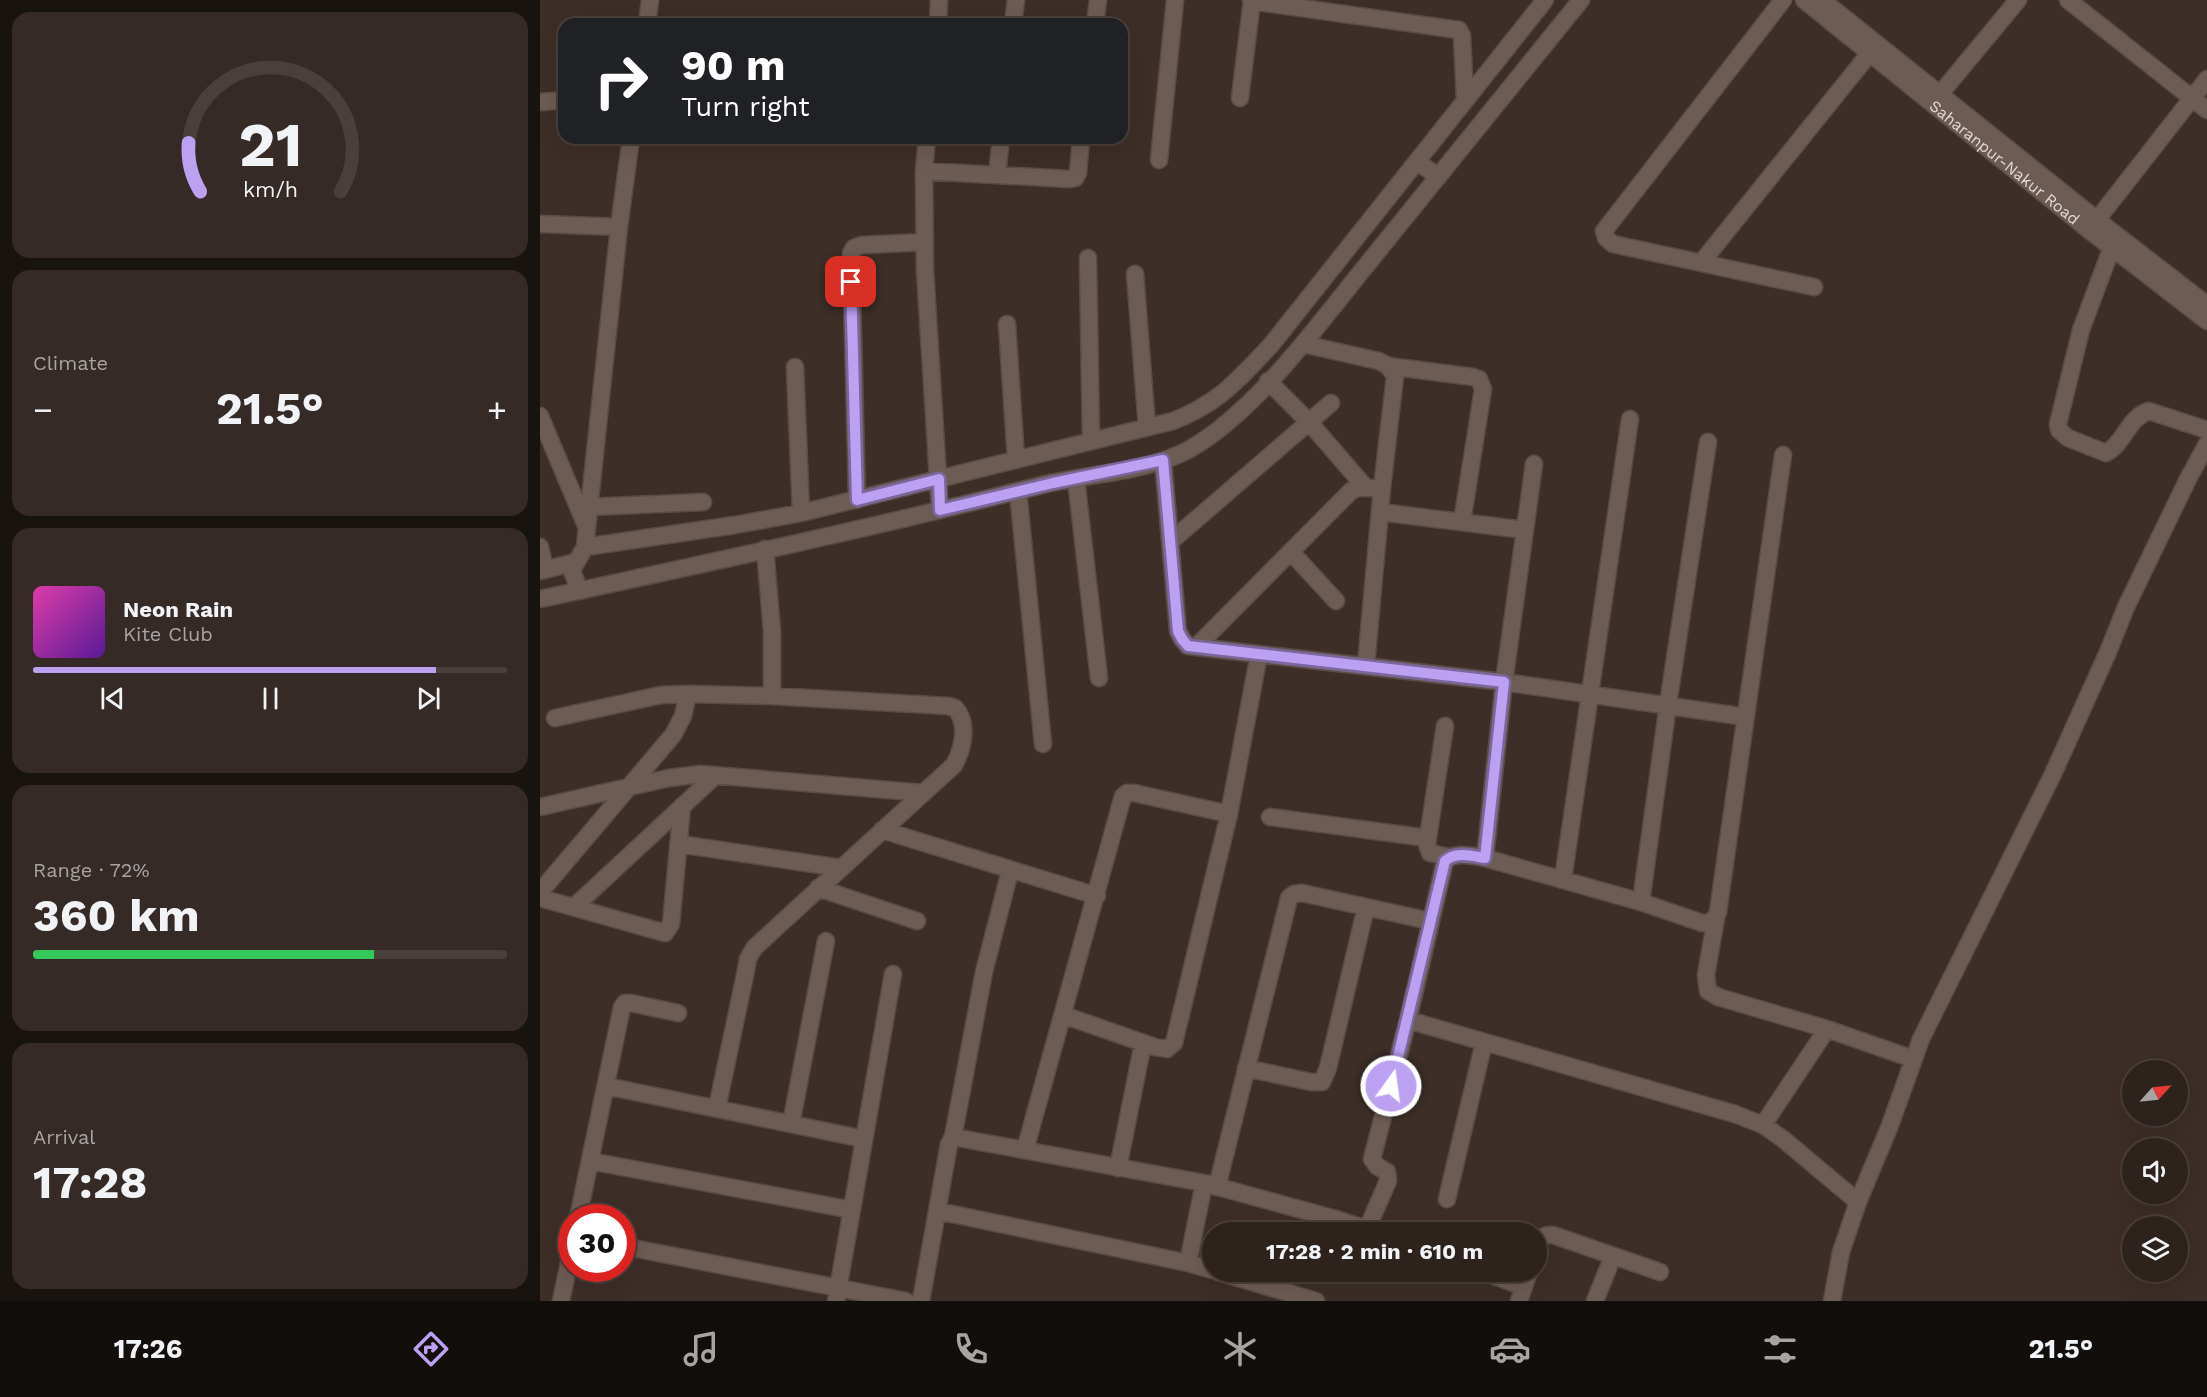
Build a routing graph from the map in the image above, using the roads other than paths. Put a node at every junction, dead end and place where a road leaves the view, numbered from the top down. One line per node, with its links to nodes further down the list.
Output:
1 (650, 0): 14 (street)
2 (939, 0): 15 (street)
3 (1016, 0): 16 (street)
4 (1098, 0): 17 (street)
5 (1175, 0): 31 (street)
6 (1545, 0): 24 (street)
7 (1581, 0): 32 (street)
8 (1784, 0): 41 (street)
9 (1804, 0): 18 (street, Saharanpur-Nakur Road)
10 (1822, 0): 20 (street, Saharanpur-Nakur Road)
11 (2018, 0): 20 (street)
12 (2068, 0): 22 (street)
13 (1252, 1): 21 (street); 24 (street)
14 (647, 18)
15 (938, 18)
16 (1014, 18)
17 (1096, 18)
18 (1869, 54): 36 (street, Saharanpur-Nakur Road); 41 (street)
19 (2207, 79): 22 (street)
20 (1940, 94): 36 (street, Saharanpur-Nakur Road)
21 (1240, 98)
22 (2192, 98): 26 (street); 36 (street)
23 (558, 100): 25 (street)
24 (1465, 100): 32 (street)
25 (540, 102)
26 (2207, 110)
27 (630, 144): 37 (street)
28 (926, 144): 33 (street)
29 (1000, 144): 34 (street)
30 (1081, 144): 34 (street)
31 (1159, 160)
32 (1428, 170): 47 (street); 55 (street)
33 (924, 171): 34 (street); 38 (street)
34 (997, 175)
35 (540, 224): 37 (street)
36 (2093, 225): 39 (street, Saharanpur-Nakur Road); 44 (street, Saharanpur-Nakur Road)
37 (619, 227): 70 (street)
38 (925, 242): 65 (street); 68 (street)
39 (2112, 247): 45 (street, Saharanpur-Nakur Road); 56 (street)
40 (1088, 258): 57 (street)
41 (1701, 263): 43 (street)
42 (1135, 274): 55 (street)
43 (1814, 287)
44 (2207, 305)
45 (2207, 321)
46 (1007, 324): 61 (street)
47 (1303, 344): 48 (street); 50 (street)
48 (1388, 366): 66 (street); 74 (street)
49 (795, 367): 73 (street)
50 (1268, 381): 54 (street); 62 (street)
51 (1331, 403): 54 (street)
52 (540, 416): 75 (street)
53 (1630, 419): 92 (street)
54 (1309, 422): 66 (street); 77 (street)
55 (1147, 427): 57 (street)
56 (2207, 430)
57 (1091, 441): 61 (street)
58 (1708, 442): 94 (street)
59 (2207, 444): 132 (street)
60 (1783, 455): 95 (street)
61 (1016, 460): 65 (street)
62 (1163, 460): 64 (street); 77 (street)
63 (1534, 464): 76 (street)
64 (1077, 479): 67 (street); 89 (street)
65 (939, 482): 68 (street); 71 (street)
66 (1374, 488): 72 (street); 81 (street)
67 (1018, 491): 71 (street); 98 (street)
68 (857, 500): 73 (street)
69 (703, 502): 70 (street)
70 (589, 507): 75 (street)
71 (940, 507): 80 (street)
72 (1380, 512): 74 (street); 88 (street)
73 (801, 513): 78 (street)
74 (1462, 522): 76 (street)
75 (587, 528): 78 (street)
76 (1525, 530): 90 (street)
77 (1170, 542): 86 (street)
78 (585, 547): 83 (street)
79 (540, 548): 82 (street)
80 (765, 549): 83 (street); 93 (street)
81 (1291, 552): 85 (street); 86 (street)
82 (542, 570): 83 (street)
83 (576, 578): 84 (street)
84 (540, 599)
85 (1336, 601)
86 (1196, 647): 87 (street)
87 (1259, 654): 88 (street); 104 (street)
88 (1366, 665): 90 (street)
89 (1099, 678)
90 (1504, 682): 92 (street); 110 (street)
91 (688, 694): 93 (street); 96 (street); 100 (street)
92 (1590, 695): 94 (street); 113 (street)
93 (772, 696): 101 (street)
94 (1668, 705): 95 (street); 118 (street)
95 (1746, 717): 121 (street)
96 (555, 718)
97 (1445, 726): 107 (street)
98 (1043, 744)
99 (716, 775): 100 (street); 101 (street); 102 (street)
100 (627, 789): 103 (street); 115 (street)
101 (924, 793): 106 (street)
102 (682, 806): 108 (street); 119 (street)
103 (540, 807)
104 (1229, 814): 116 (street); 130 (street)
105 (1270, 817): 107 (street)
106 (882, 830): 111 (street); 112 (street)
107 (1427, 838): 109 (street)
108 (679, 844): 111 (street); 119 (street)
109 (1450, 857): 110 (street); 123 (street)
110 (1485, 858): 113 (street)
111 (841, 868): 114 (street)
112 (1010, 871): 116 (street); 138 (street)
113 (1563, 879): 118 (street)
114 (818, 888): 122 (street); 135 (street)
115 (540, 892)
116 (1096, 896): 127 (street)
117 (540, 898): 119 (street)
118 (1641, 902): 121 (street)
119 (574, 907)
120 (1366, 907): 123 (street); 133 (street); 133 (street)
121 (1716, 918): 129 (street)
122 (917, 921)
123 (1430, 921): 128 (street)
124 (826, 941): 136 (street)
125 (893, 974): 139 (street)
126 (678, 1013): 134 (street)
127 (1063, 1015): 130 (street); 140 (street)
128 (1408, 1020): 131 (street); 150 (street)
129 (1827, 1029): 132 (street); 137 (street)
130 (1143, 1042): 142 (street)
131 (1484, 1042): 137 (street); 144 (street)
132 (1913, 1059): 145 (street)
133 (1246, 1068): 143 (street)
134 (606, 1086): 135 (street); 141 (street)
135 (717, 1108): 136 (street)
136 (791, 1124): 139 (street)
137 (1763, 1125): 145 (street)
138 (952, 1137): 140 (street); 148 (street)
139 (864, 1139): 147 (street)
140 (1025, 1150): 142 (street)
141 (590, 1161): 146 (street); 147 (street)
142 (1118, 1168): 143 (street)
143 (1210, 1185): 149 (street); 154 (street)
144 (1447, 1199)
145 (1857, 1202): 165 (street)
146 (581, 1204)
147 (852, 1210): 159 (street)
148 (938, 1211): 154 (street); 162 (street)
149 (1341, 1222)
150 (1376, 1222)
151 (1547, 1234): 153 (street)
152 (636, 1249): 159 (street)
153 (1613, 1256): 156 (street); 164 (street)
154 (1188, 1263): 155 (street)
155 (1202, 1267)
156 (1660, 1272)
157 (565, 1282): 160 (street)
158 (1252, 1282): 163 (street)
159 (837, 1294): 161 (street)
160 (561, 1301)
161 (906, 1301)
162 (921, 1301)
163 (1316, 1301)
164 (1595, 1301)
165 (1832, 1301)

